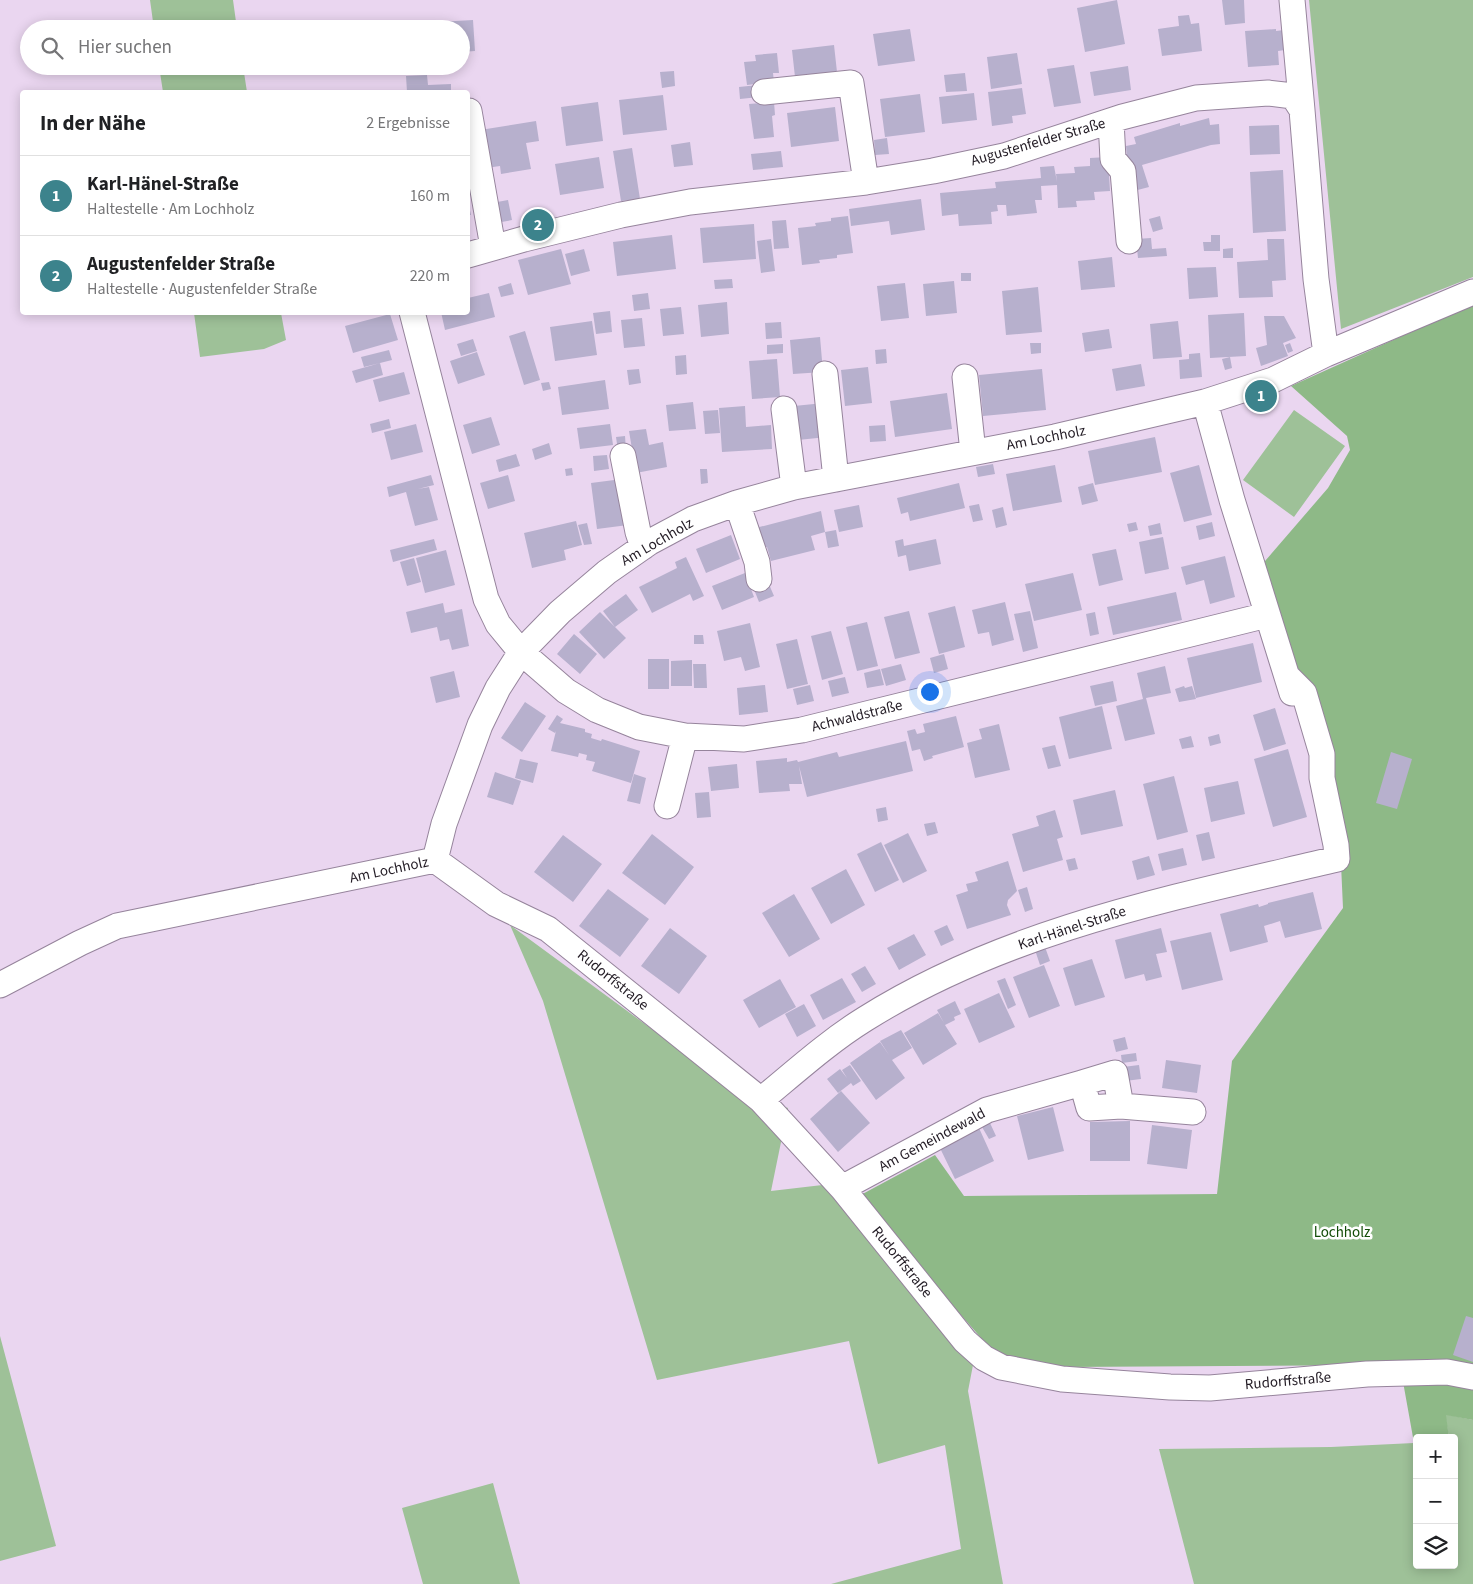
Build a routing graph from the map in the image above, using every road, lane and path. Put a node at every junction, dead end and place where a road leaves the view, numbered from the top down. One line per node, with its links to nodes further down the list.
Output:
1 (1292, 0): 4 (street)
2 (864, 72): 7 (street)
3 (764, 92): 7 (street)
4 (1302, 110): 6 (street, Augustenfelder Straße); 14 (street)
5 (470, 116): 10 (street)
6 (1111, 121): 8 (street, Augustenfelder Straße); 9 (street)
7 (858, 128): 8 (street)
8 (866, 182): 10 (street, Augustenfelder Straße)
9 (1129, 241)
10 (493, 248): 11 (street, Augustenfelder Straße)
11 (470, 255)
12 (1473, 292): 14 (street, Am Lochholz)
13 (413, 315): 27 (street)
14 (1326, 354): 17 (street, Am Lochholz)
15 (825, 374): 21 (street)
16 (965, 377): 19 (street)
17 (1205, 402): 19 (street, Am Lochholz); 26 (street, Karl-Hänel-Straße)
18 (784, 409): 22 (street)
19 (973, 452): 21 (street, Am Lochholz)
20 (623, 456): 24 (street)
21 (836, 480): 22 (street, Am Lochholz)
22 (794, 488): 23 (street, Am Lochholz)
23 (737, 503): 24 (street, Am Lochholz); 25 (street)
24 (643, 547): 27 (street, Am Lochholz)
25 (759, 579)
26 (1267, 614): 28 (street, Achwaldstraße); 33 (street, Karl-Hänel-Straße)
27 (521, 652): 28 (street, Achwaldstraße); 30 (street, Am Lochholz)
28 (685, 736): 29 (street)
29 (667, 806)
30 (435, 860): 31 (street, Am Lochholz); 33 (street, Rudorffstraße)
31 (0, 986)
32 (1082, 1083): 34 (street); 34 (street, Am Gemeindewald); 36 (street, Am Gemeindewald)
33 (761, 1100): 36 (street, Rudorffstraße)
34 (1121, 1106): 35 (street)
35 (1193, 1112)
36 (842, 1188): 37 (street, Rudorffstraße)
37 (1473, 1377)

